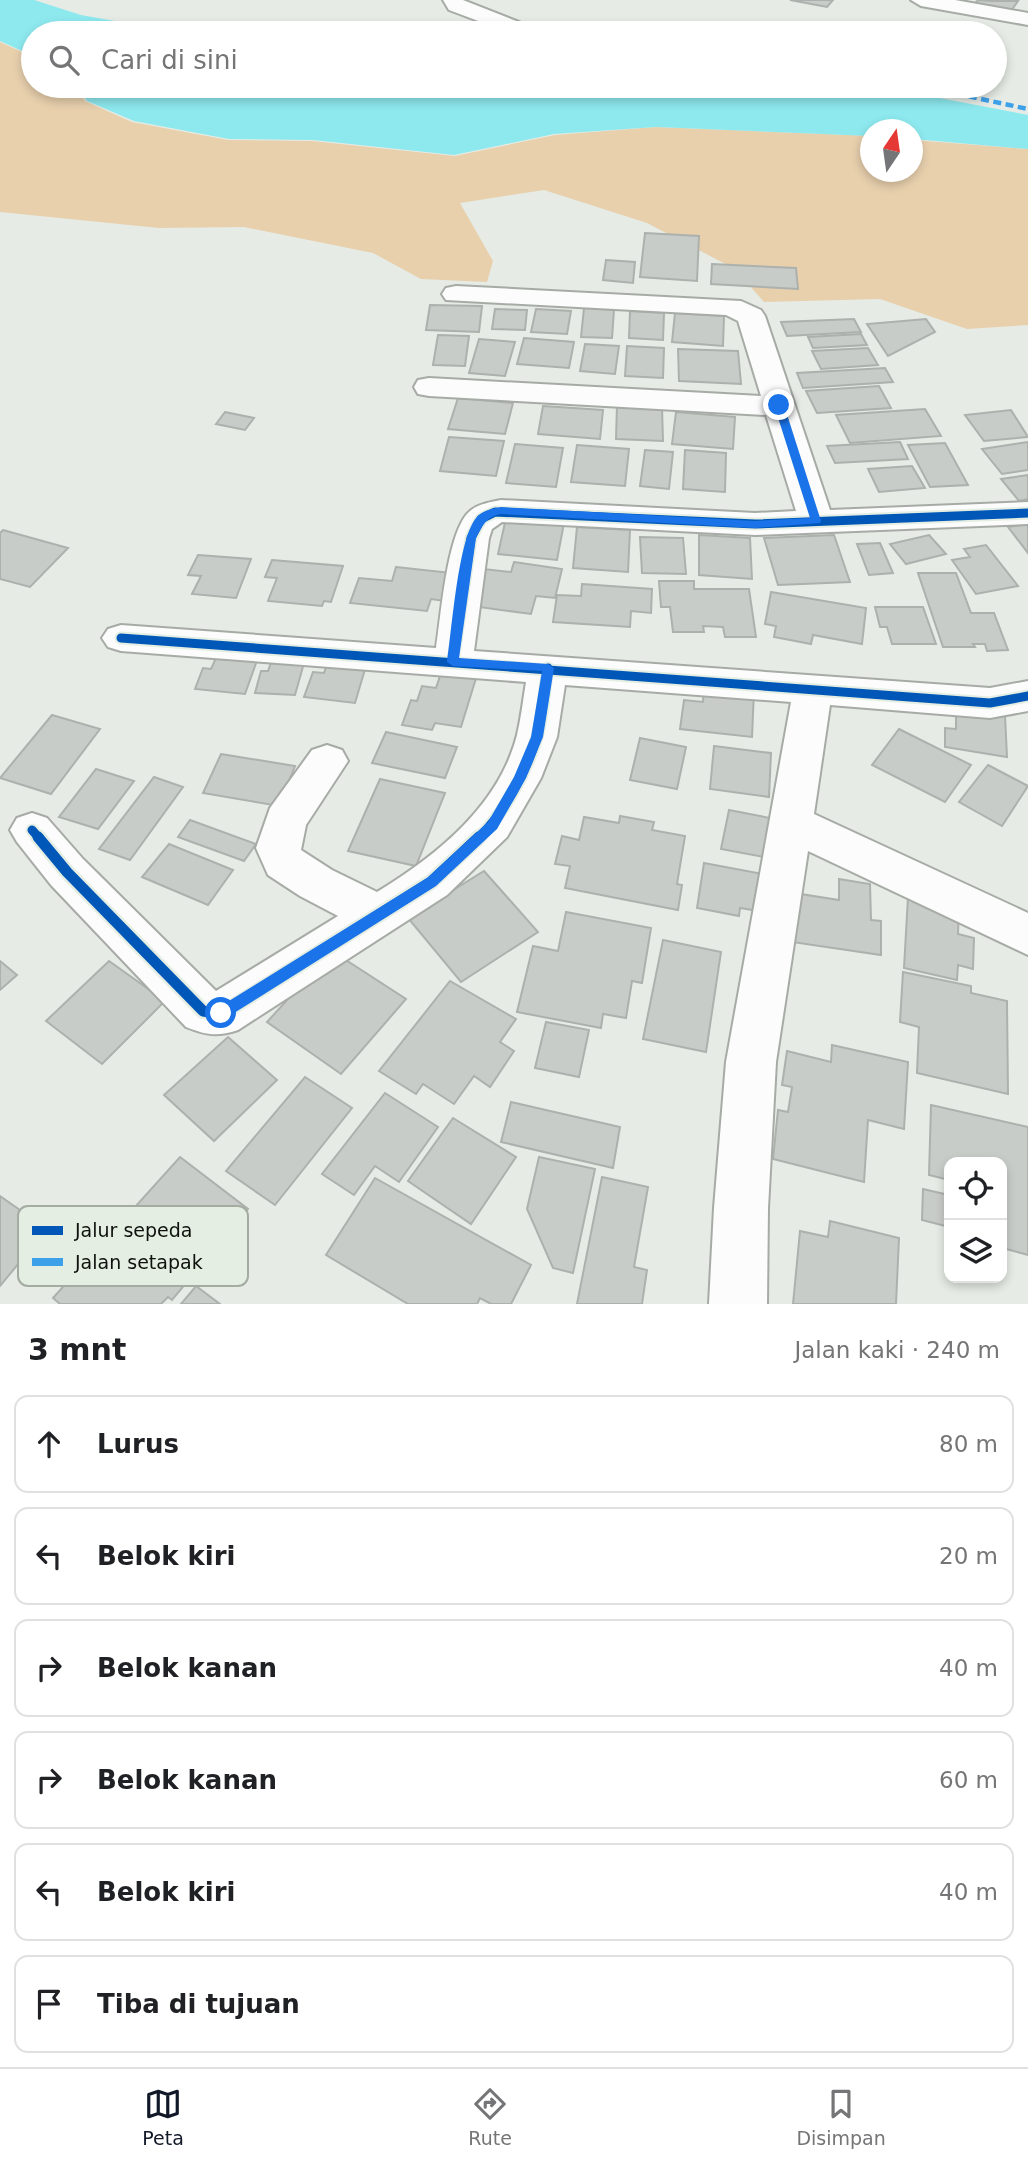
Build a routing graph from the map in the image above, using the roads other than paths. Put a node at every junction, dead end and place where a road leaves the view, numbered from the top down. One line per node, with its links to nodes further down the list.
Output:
1 (453, 0): 4 (street)
2 (920, 0): 3 (street)
3 (1028, 19)
4 (498, 21)
5 (456, 294): 7 (street)
6 (429, 387): 7 (street)
7 (779, 405): 9 (street)
8 (1028, 513): 9 (street)
9 (816, 521): 11 (street)
10 (121, 638): 11 (street)
11 (453, 662): 12 (street)
12 (548, 668): 13 (street); 18 (street)
13 (813, 690): 14 (street); 16 (street)
14 (1028, 696)
15 (327, 761): 18 (street)
16 (791, 823): 19 (street); 20 (street)
17 (32, 830): 18 (street)
18 (378, 914)
19 (1028, 935)
20 (738, 1304)

